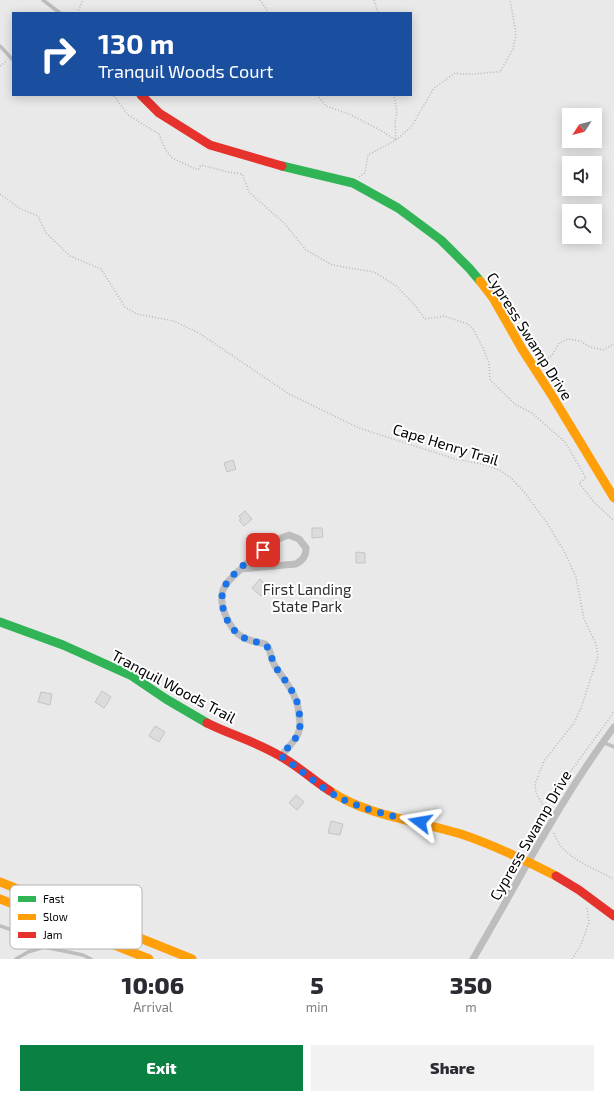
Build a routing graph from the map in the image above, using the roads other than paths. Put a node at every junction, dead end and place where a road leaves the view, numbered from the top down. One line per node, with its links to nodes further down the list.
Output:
1 (43, 0): 2 (lane)
2 (59, 12)
3 (0, 46): 4 (lane)
4 (12, 59)
5 (142, 96): 6 (main road, Cypress Swamp Drive)
6 (614, 498)
7 (240, 569): 7 (street); 12 (street)
8 (0, 622): 12 (main road, Tranquil Woods Trail)
9 (614, 727): 10 (street, Cypress Swamp Drive)
10 (602, 742): 11 (lane); 13 (street, Cypress Swamp Drive)
11 (614, 747)
12 (281, 756): 13 (main road, Tranquil Woods Trail)
13 (529, 862): 18 (main road, Tranquil Woods Trail); 30 (street, Cypress Swamp Drive)
14 (0, 882): 15 (main road)
15 (10, 886)
16 (0, 899): 17 (main road)
17 (10, 903)
18 (614, 916)
19 (0, 926): 20 (lane)
20 (10, 929)
21 (142, 939): 29 (main road)
22 (38, 949): 25 (lane)
23 (54, 949): 27 (lane)
24 (124, 949): 28 (main road)
25 (20, 958): 26 (lane)
26 (16, 959)
27 (91, 959)
28 (149, 959)
29 (192, 959)
30 (473, 959)

